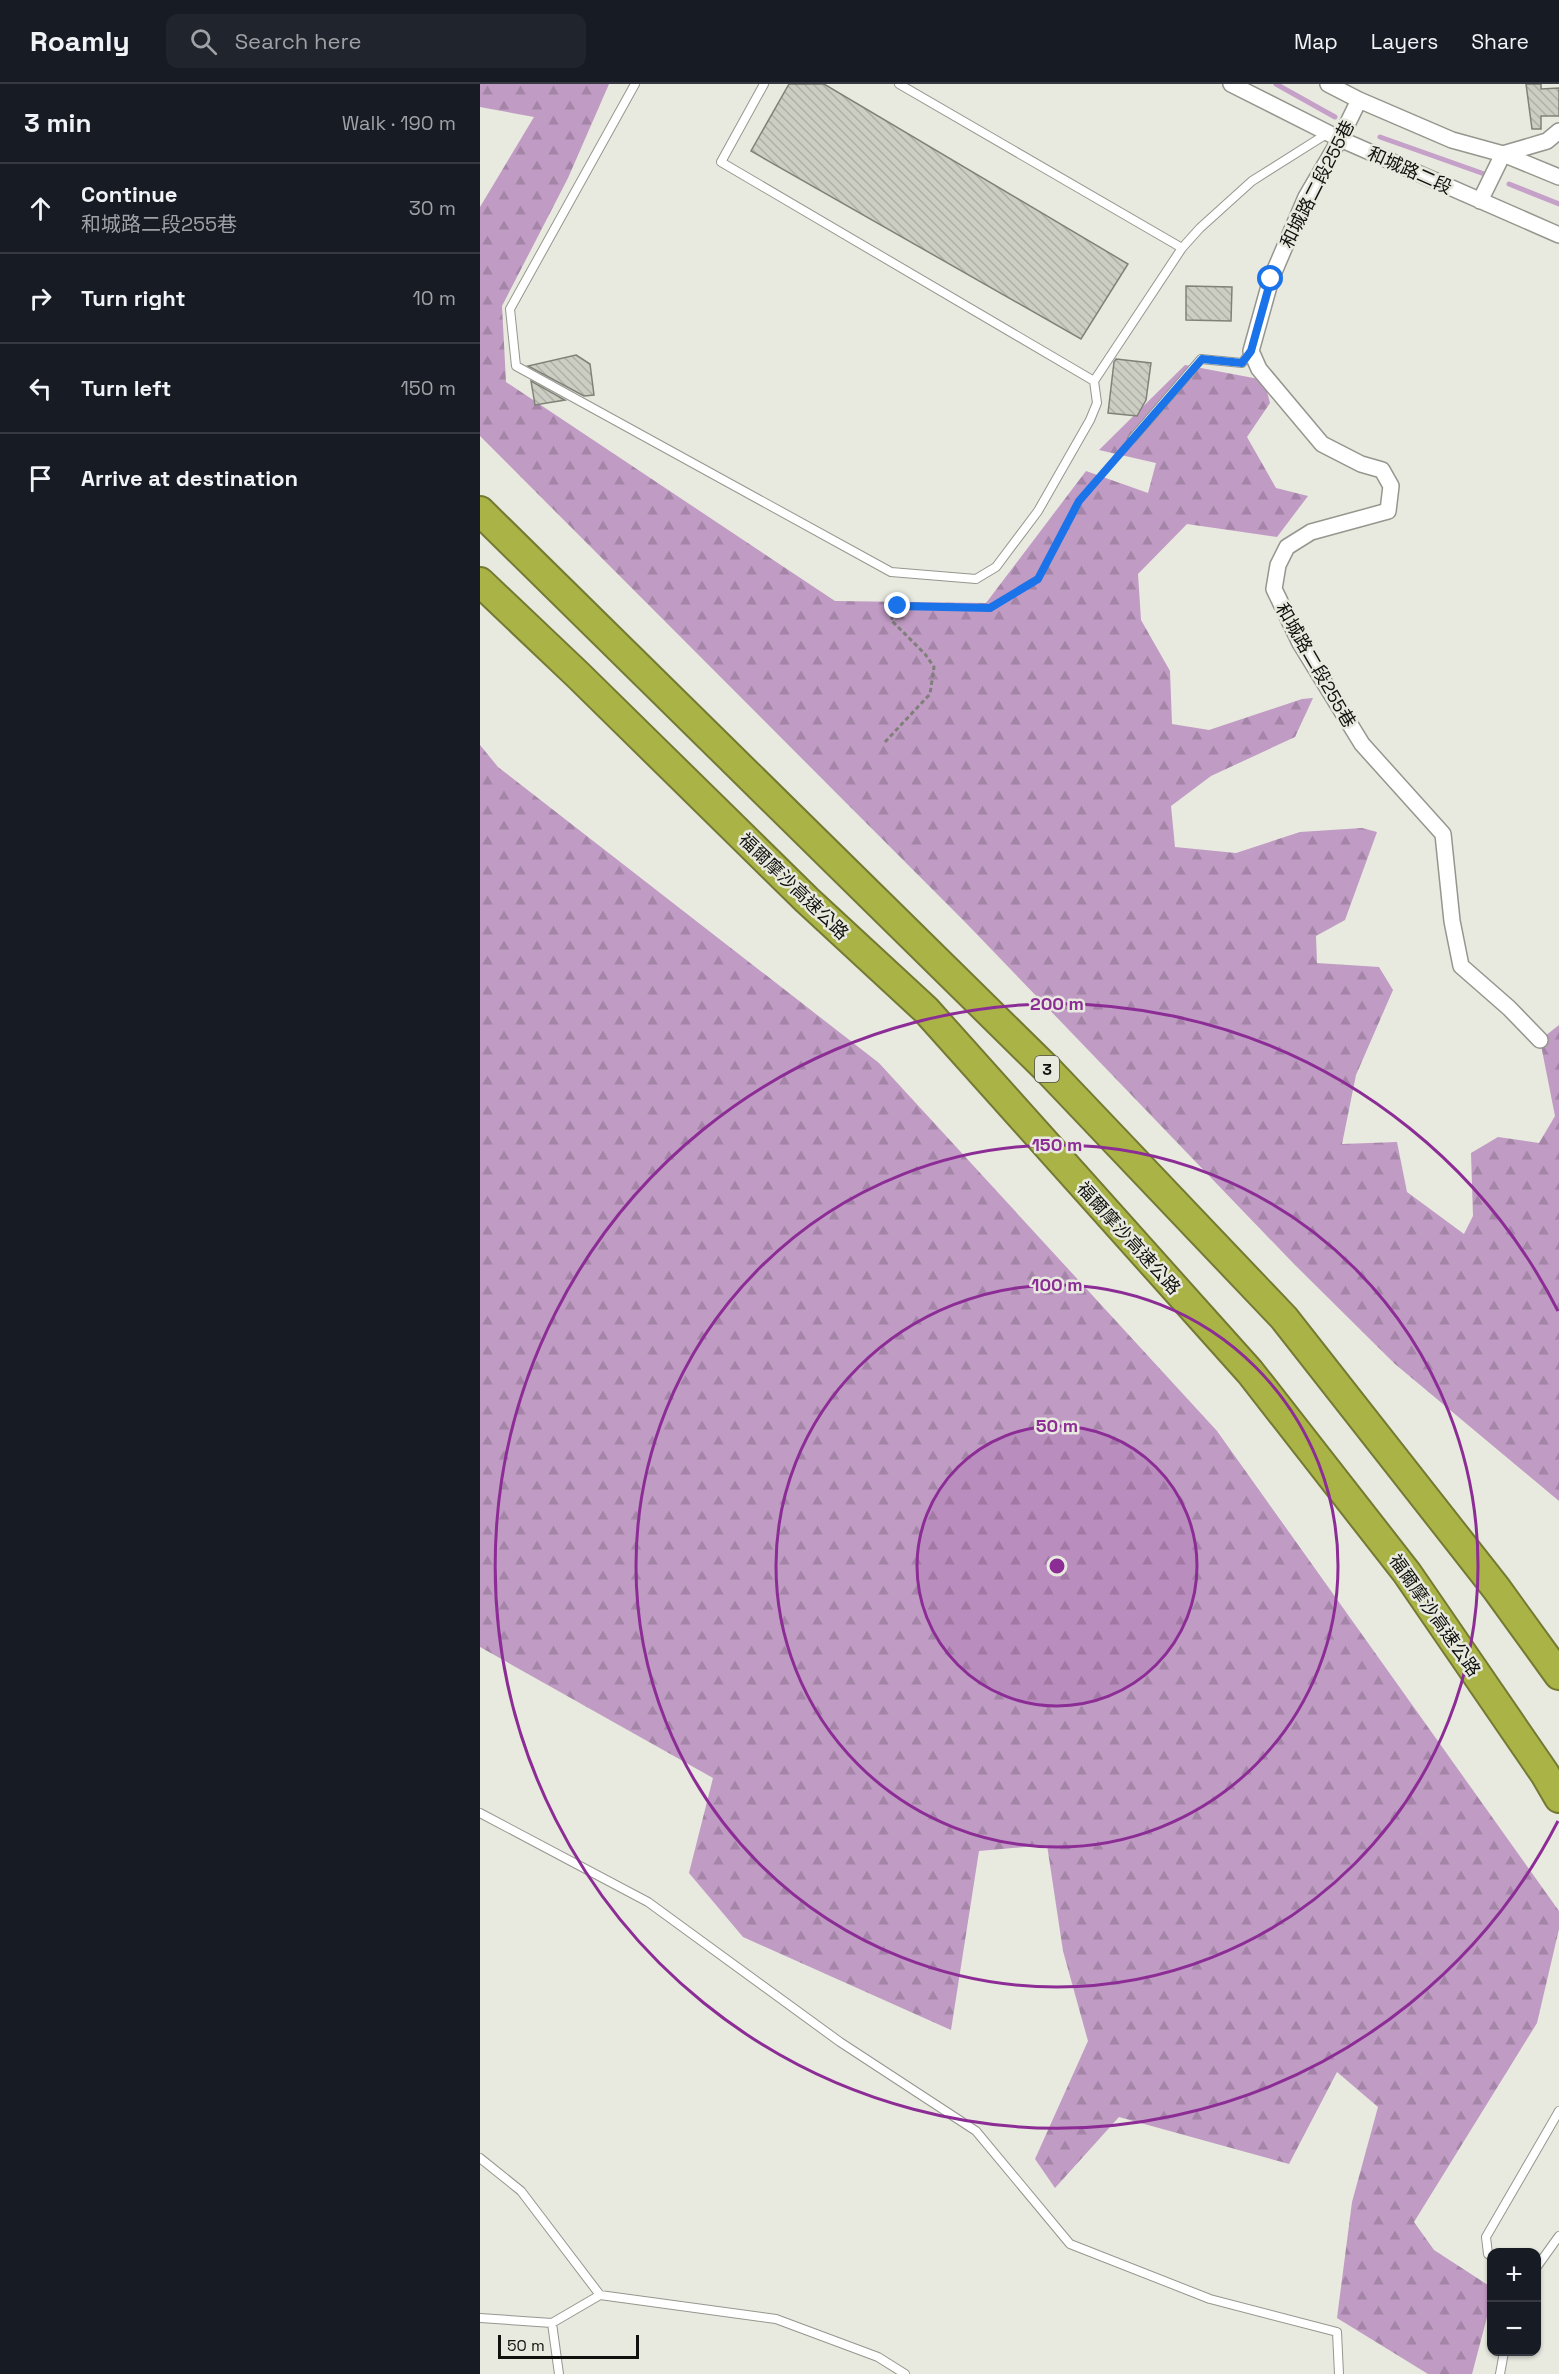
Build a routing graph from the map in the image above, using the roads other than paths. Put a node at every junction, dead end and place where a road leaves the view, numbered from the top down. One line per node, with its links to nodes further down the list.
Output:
1 (635, 84): 15 (lane)
2 (764, 84): 15 (lane)
3 (899, 84): 13 (lane)
4 (1231, 84): 8 (street, 和城路二段)
5 (1328, 84): 6 (street)
6 (1359, 100): 8 (street, 和城路二段255巷); 9 (street)
7 (1559, 131): 9 (street)
8 (1334, 136): 11 (street, 和城路二段); 13 (lane); 14 (street, 和城路二段255巷)
9 (1503, 154): 10 (street); 11 (street)
10 (1559, 177)
11 (1479, 201): 12 (street, 和城路二段)
12 (1559, 236)
13 (1182, 248): 15 (lane)
14 (1251, 351): 16 (lane); 19 (street, 和城路二段255巷)
15 (1094, 381)
16 (1133, 438)
17 (480, 511): 20 (highway, 3)
18 (480, 582): 21 (highway, 福爾摩沙高速公路)
19 (1540, 1040)
20 (1559, 1676)
21 (1559, 1798)
22 (480, 1813): 34 (lane)
23 (1559, 2111): 26 (lane)
24 (480, 2158): 28 (lane)
25 (1559, 2236): 27 (lane)
26 (1487, 2248)
27 (1541, 2261)
28 (600, 2295): 30 (lane); 33 (lane)
29 (480, 2318): 30 (lane)
30 (552, 2323): 32 (lane)
31 (1503, 2356): 35 (lane)
32 (559, 2374)
33 (905, 2374)
34 (1339, 2374)
35 (1500, 2374)

